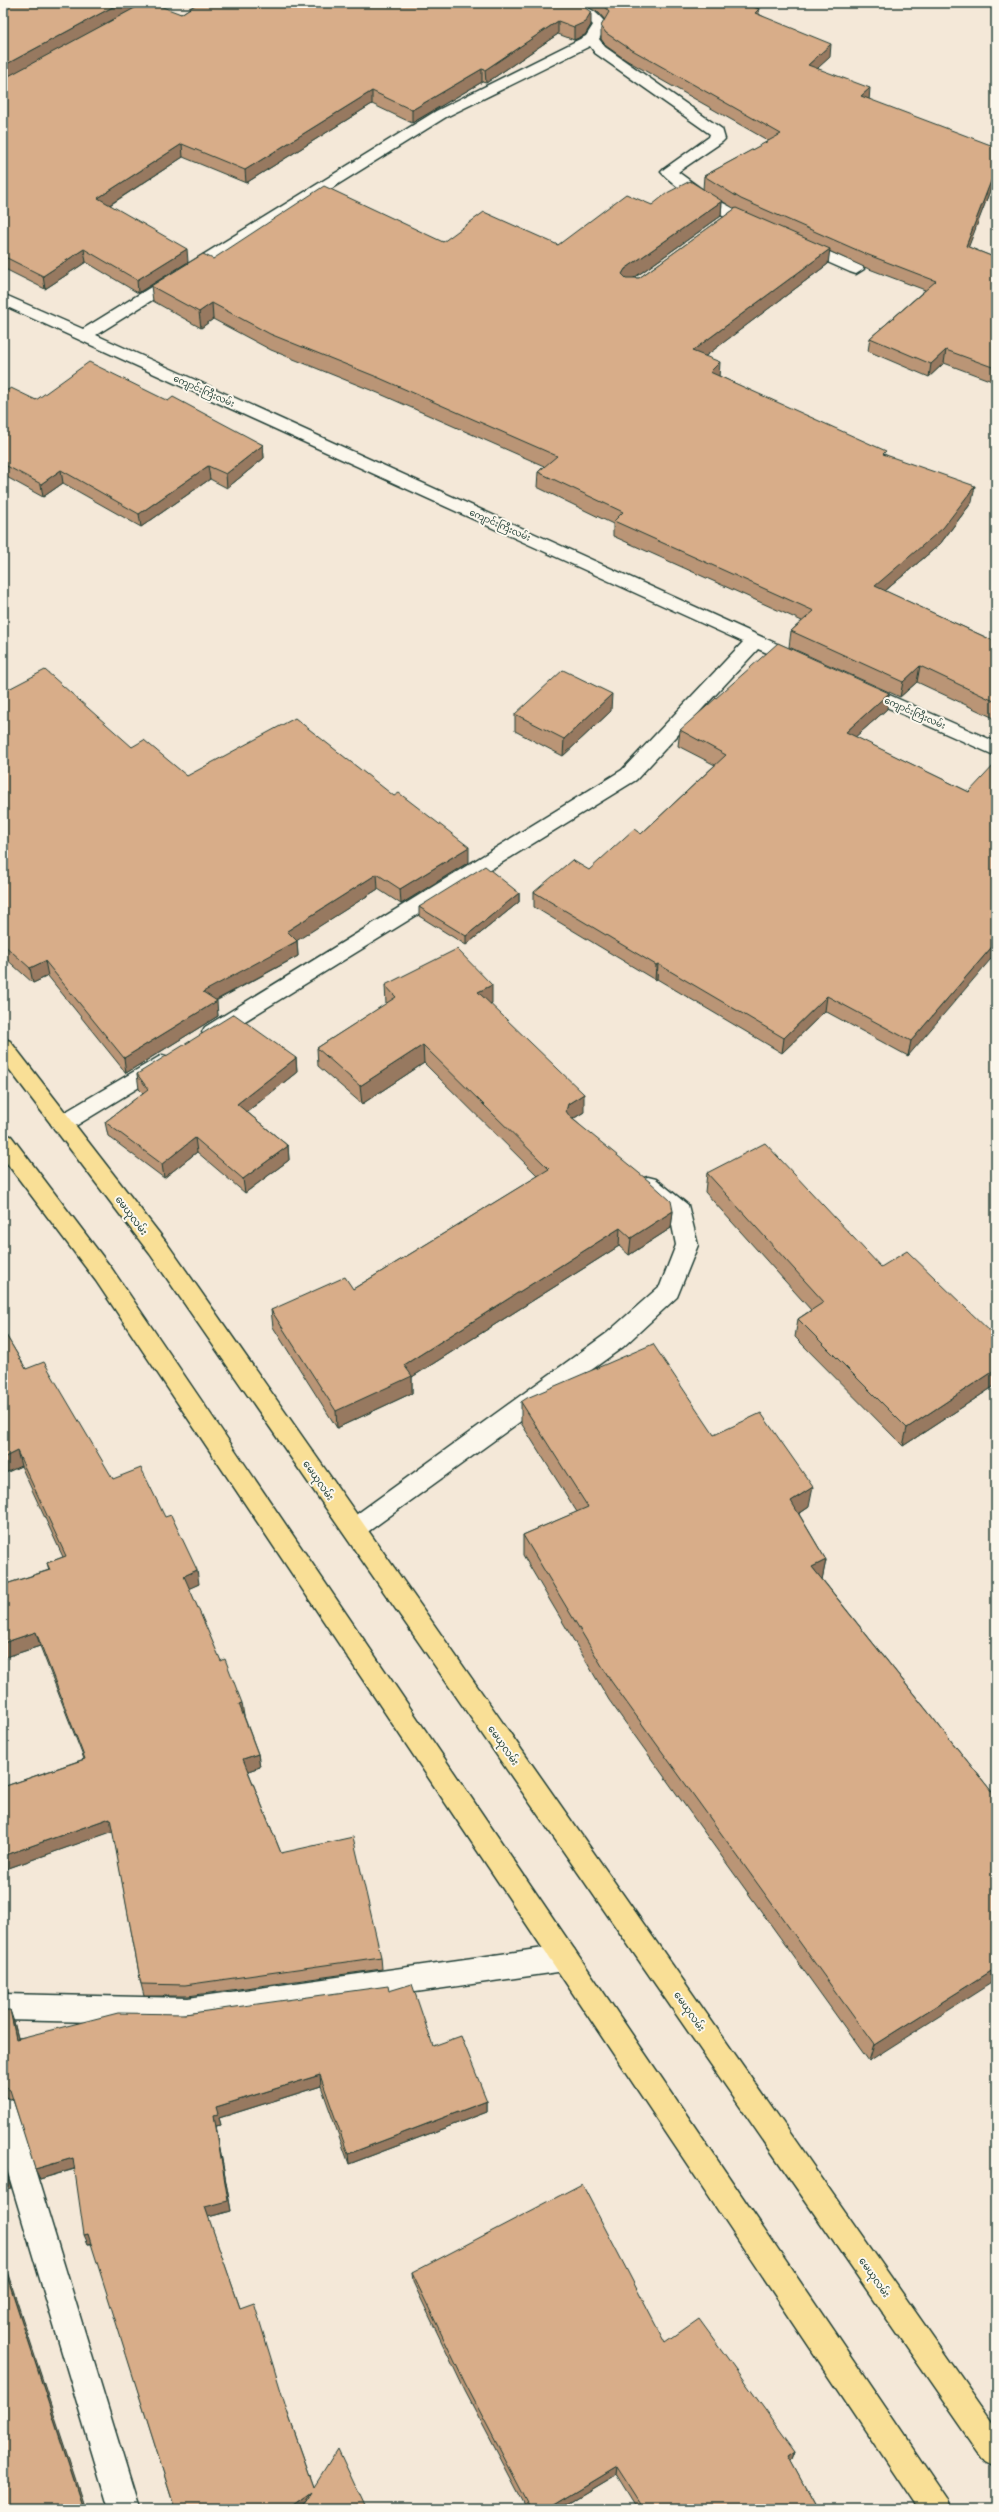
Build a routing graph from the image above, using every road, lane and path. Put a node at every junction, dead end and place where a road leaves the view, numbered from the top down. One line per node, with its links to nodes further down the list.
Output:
1 (569, 3): 2 (street)
2 (592, 39): 3 (street); 9 (street)
3 (734, 216): 4 (street); 5 (street)
4 (722, 225)
5 (770, 232)
6 (792, 241): 7 (street)
7 (856, 269)
8 (3, 299): 9 (street, ကျောင်းကြီးလမ်း)
9 (83, 336): 10 (street, ကျောင်းကြီးလမ်း)
10 (755, 641): 11 (street, ကျောင်းကြီးလမ်း); 14 (street)
11 (812, 666)
12 (847, 682): 13 (street, ကျောင်းကြီးလမ်း)
13 (996, 750)
14 (197, 1041)
15 (3, 1046): 17 (main road, မေယုလမ်း)
16 (177, 1053): 17 (street)
17 (62, 1124): 20 (main road, မေယုလမ်း)
18 (3, 1142): 21 (main road)
19 (632, 1172): 20 (street)
20 (354, 1529): 24 (main road, မေယုလမ်း)
21 (565, 1958): 22 (street); 26 (main road)
22 (3, 2007)
23 (3, 2112): 25 (street)
24 (996, 2452)
25 (124, 2509)
26 (936, 2509)

